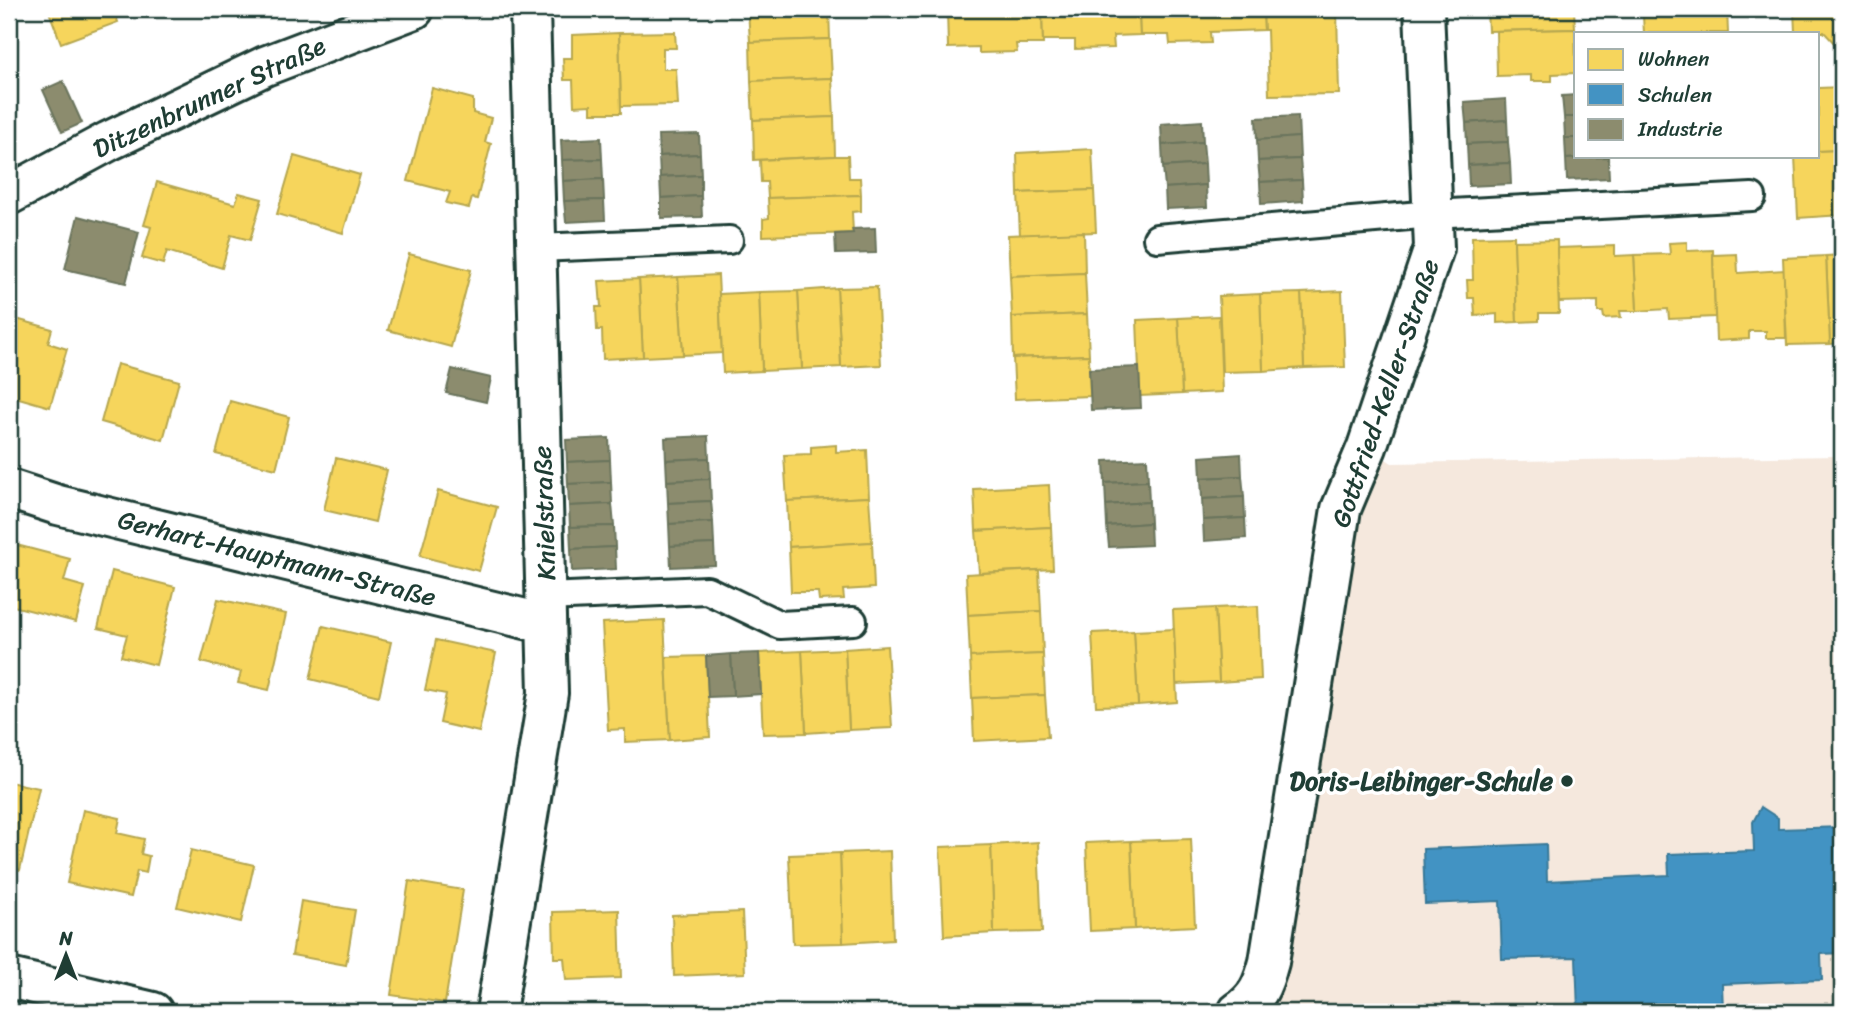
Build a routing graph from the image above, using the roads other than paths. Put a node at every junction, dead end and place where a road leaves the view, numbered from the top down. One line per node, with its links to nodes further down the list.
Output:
1 (414, 9): 4 (street, Ditzenbrunner Straße)
2 (530, 9): 9 (street, Knielstraße)
3 (1424, 9): 6 (street, Gottfried-Keller-Straße)
4 (9, 195)
5 (1752, 197): 6 (lane)
6 (1432, 215): 7 (lane); 14 (street, Gottfried-Keller-Straße)
7 (1157, 238)
8 (729, 240): 9 (lane)
9 (537, 248): 11 (street, Knielstraße)
10 (9, 489): 11 (street, Gerhart-Hauptmann-Straße)
11 (546, 610): 12 (lane); 16 (street, Knielstraße)
12 (853, 621)
13 (9, 978): 15 (street)
14 (1250, 1009)
15 (153, 1012)
16 (496, 1012)

